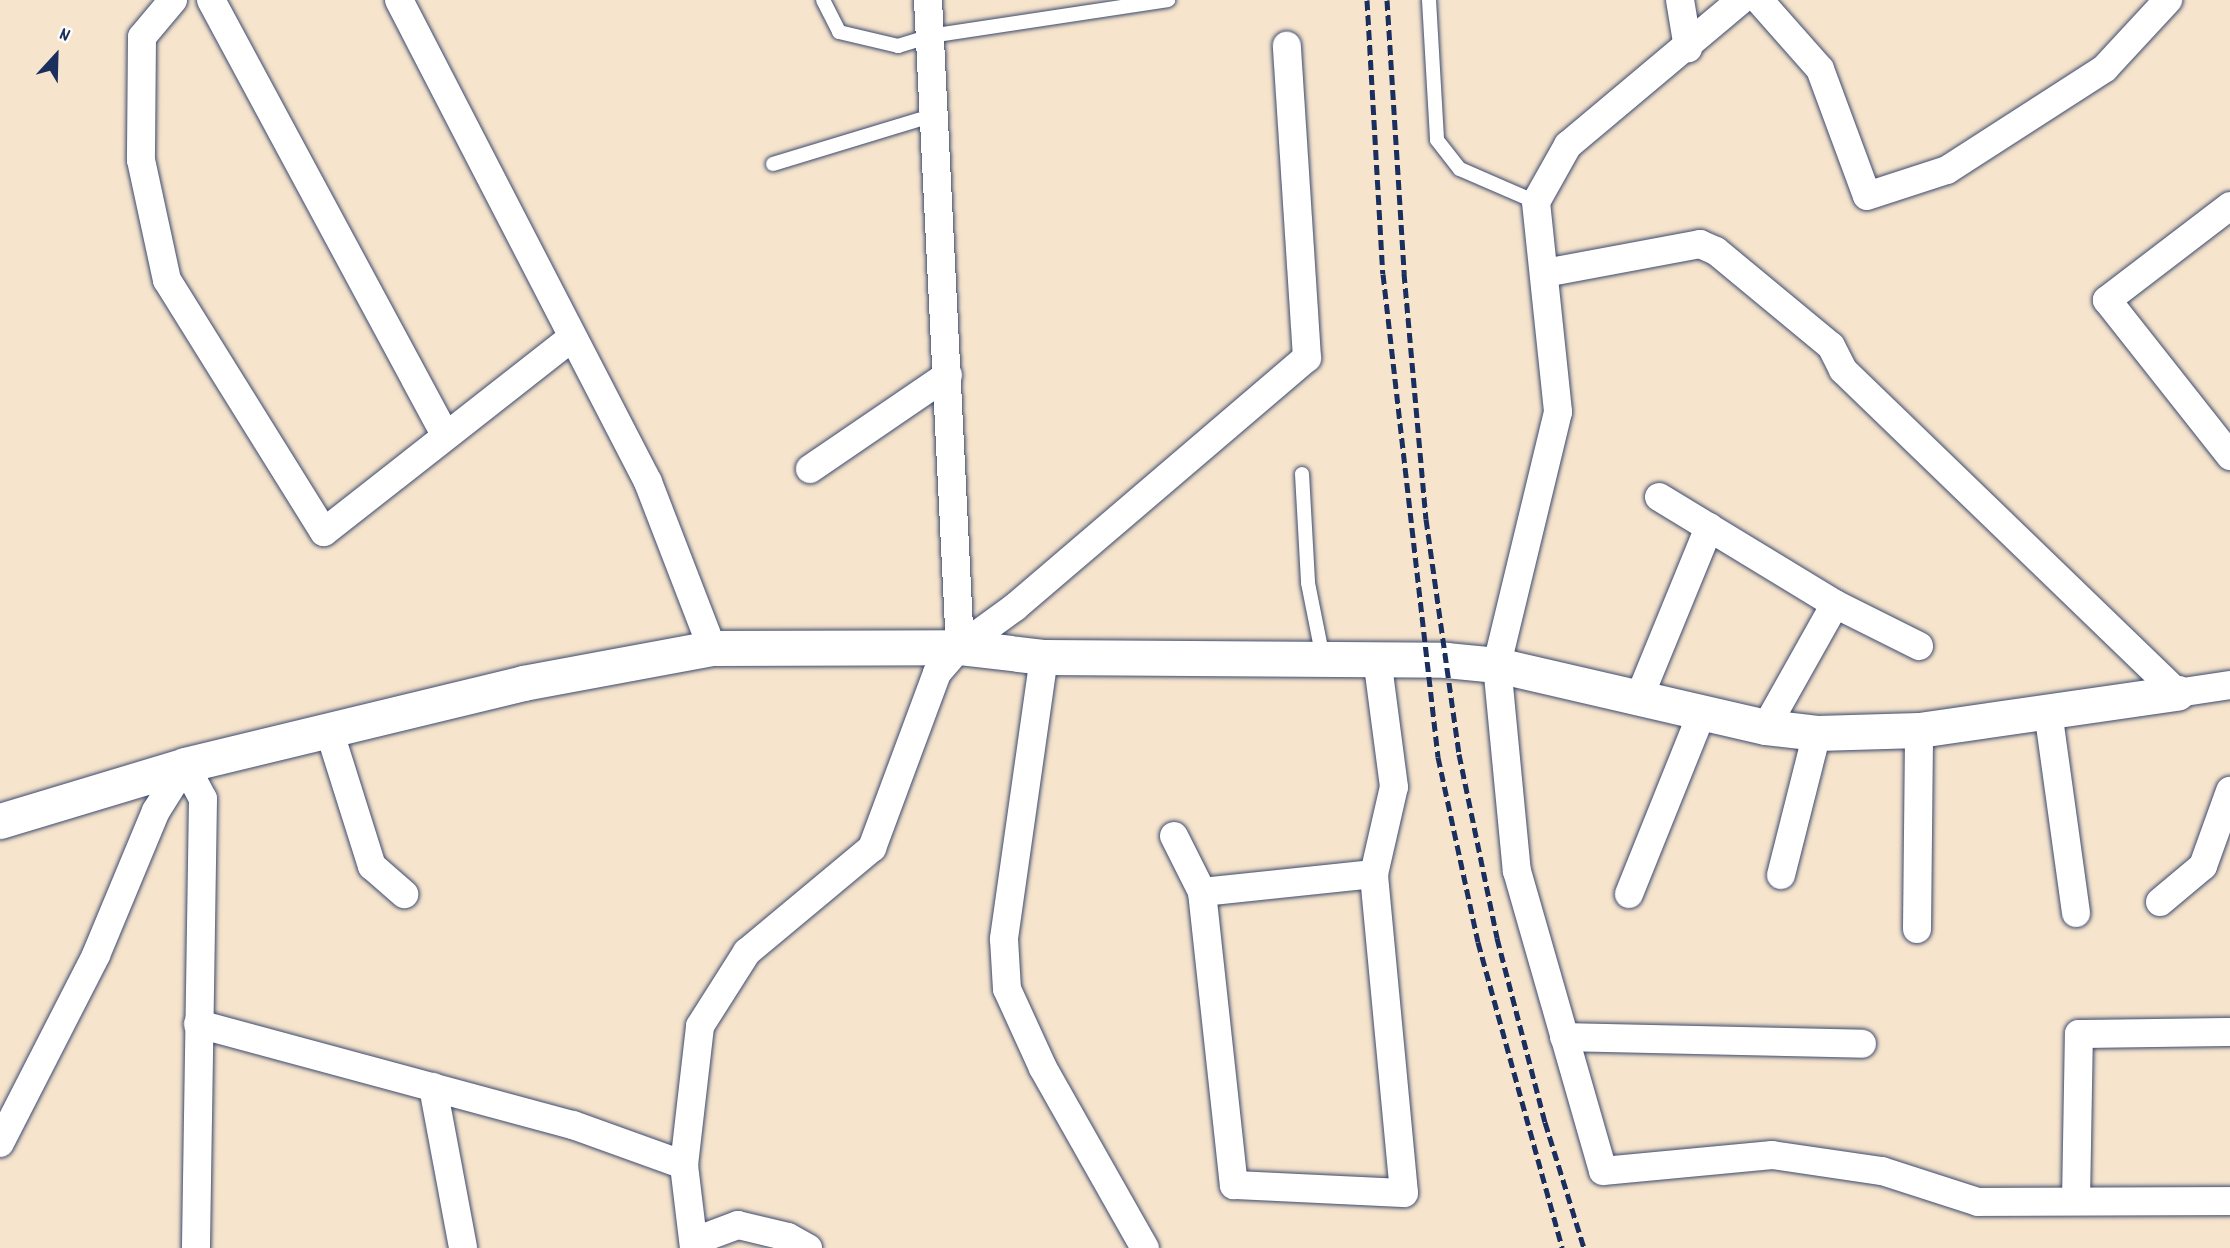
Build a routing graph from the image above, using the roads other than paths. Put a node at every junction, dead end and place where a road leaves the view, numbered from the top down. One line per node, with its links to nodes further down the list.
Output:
1 (173, 0): 22 (street)
2 (211, 0): 22 (street)
3 (399, 0): 20 (street)
4 (823, 0): 12 (lane)
5 (928, 0): 12 (street)
6 (1168, 0): 12 (lane)
7 (1429, 0): 17 (lane)
8 (1680, 0): 14 (street)
9 (1741, 0): 14 (street)
10 (1759, 0): 11 (street)
11 (2168, 0)
12 (930, 36): 15 (street)
13 (1287, 46): 30 (street)
14 (1688, 48): 17 (street)
15 (934, 115): 16 (lane); 21 (street)
16 (773, 164)
17 (1536, 202): 19 (street)
18 (2230, 206): 23 (street)
19 (1545, 273): 35 (street); 37 (street)
20 (573, 337): 22 (street); 31 (street)
21 (948, 375): 24 (street); 30 (street)
22 (446, 436)
23 (2230, 456)
24 (810, 469)
25 (1302, 474): 33 (lane)
26 (1659, 497): 27 (street)
27 (1709, 527): 28 (street); 38 (street)
28 (1835, 604): 29 (street); 41 (street)
29 (1919, 646)
30 (960, 647): 31 (street); 32 (street); 63 (street)
31 (712, 648): 42 (street)
32 (1045, 657): 33 (street); 70 (street)
33 (1323, 658): 34 (street)
34 (1377, 658): 35 (street); 49 (street)
35 (1497, 665): 38 (street); 59 (street)
36 (2230, 685): 37 (street)
37 (2177, 693): 39 (street)
38 (1639, 698): 40 (street)
39 (2048, 711): 43 (street); 55 (street)
40 (1702, 712): 41 (street); 53 (street)
41 (1766, 727): 44 (street)
42 (329, 730): 45 (street); 52 (street)
43 (1919, 730): 44 (street); 56 (street)
44 (1817, 733): 50 (street)
45 (185, 765): 47 (street); 57 (street); 62 (street)
46 (2230, 791): 54 (street)
47 (0, 821)
48 (1174, 836): 51 (street)
49 (1374, 874): 51 (street); 51 (street)
50 (1781, 875)
51 (1202, 892)
52 (404, 894)
53 (1629, 894)
54 (2160, 902)
55 (2076, 913)
56 (1917, 929)
57 (198, 1024): 61 (street); 67 (street)
58 (2230, 1032): 64 (street)
59 (1564, 1037): 60 (street); 64 (street)
60 (1862, 1044)
61 (433, 1087): 63 (street); 68 (street)
62 (0, 1143)
63 (684, 1165): 66 (street)
64 (2077, 1201): 65 (street)
65 (2230, 1201)
66 (694, 1244): 69 (street)
67 (196, 1248)
68 (463, 1248)
69 (808, 1248)
70 (1144, 1248)

